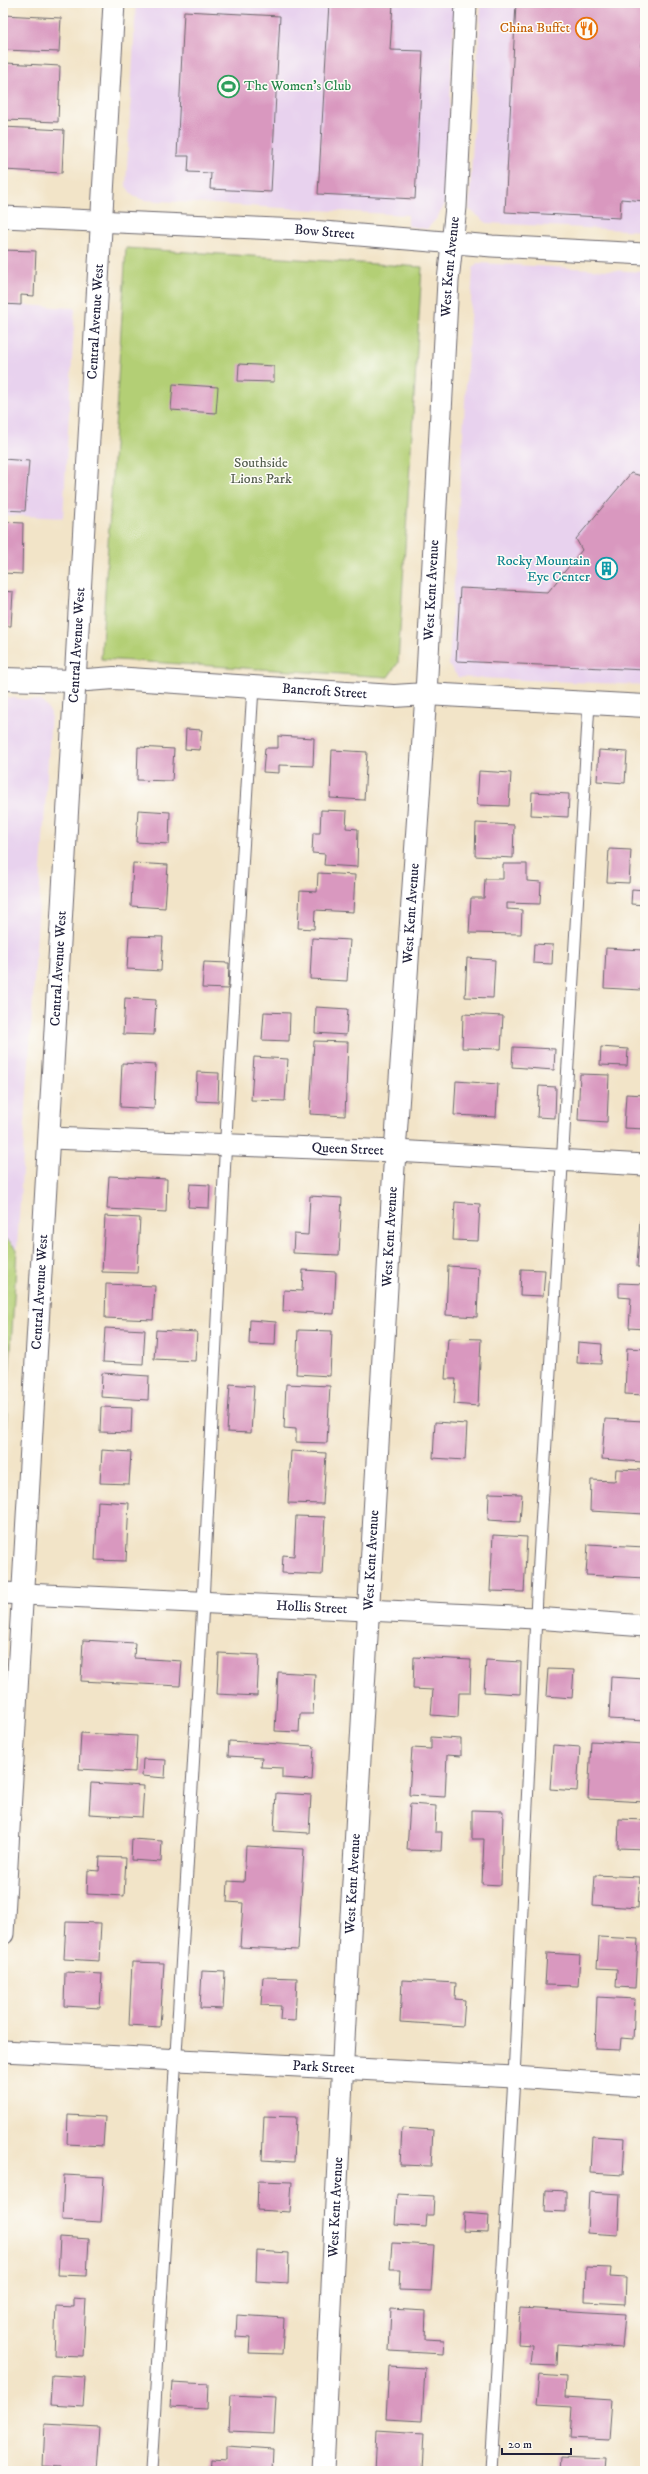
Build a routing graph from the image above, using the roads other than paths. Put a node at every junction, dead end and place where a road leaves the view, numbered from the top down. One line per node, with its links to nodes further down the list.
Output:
1 (114, 3): 4 (street, Central Avenue West)
2 (466, 3): 5 (street, West Kent Avenue)
3 (3, 217): 4 (street, Bow Street)
4 (100, 220): 5 (street, Bow Street); 8 (street, Central Avenue West)
5 (452, 243): 6 (street, Bow Street); 10 (street, West Kent Avenue)
6 (645, 254)
7 (3, 679): 8 (street, Bancroft Street)
8 (74, 681): 9 (street, Bancroft Street); 13 (street, Central Avenue West)
9 (253, 687): 10 (street, Bancroft Street); 14 (lane)
10 (426, 694): 11 (street, Bancroft Street); 15 (street, West Kent Avenue)
11 (589, 703): 12 (street, Bancroft Street); 16 (lane)
12 (645, 706)
13 (50, 1138): 14 (street, Queen Street); 18 (street, Central Avenue West)
14 (226, 1144): 15 (street, Queen Street); 19 (lane)
15 (395, 1151): 16 (street, Queen Street); 20 (street, West Kent Avenue)
16 (563, 1162): 17 (street, Queen Street); 21 (lane)
17 (645, 1165)
18 (13, 1593): 19 (street, Hollis Street); 23 (street, Central Avenue West)
19 (203, 1603): 20 (street, Hollis Street); 25 (lane)
20 (369, 1610): 21 (street, Hollis Street); 26 (street, West Kent Avenue)
21 (535, 1618): 22 (street, Hollis Street); 27 (lane)
22 (645, 1626)
23 (3, 1934)
24 (3, 2051): 25 (street, Park Street)
25 (176, 2061): 26 (street, Park Street); 29 (lane)
26 (342, 2069): 27 (street, Park Street); 30 (street, West Kent Avenue)
27 (514, 2077): 28 (street, Park Street); 31 (lane)
28 (645, 2086)
29 (151, 2471)
30 (323, 2471)
31 (491, 2471)

